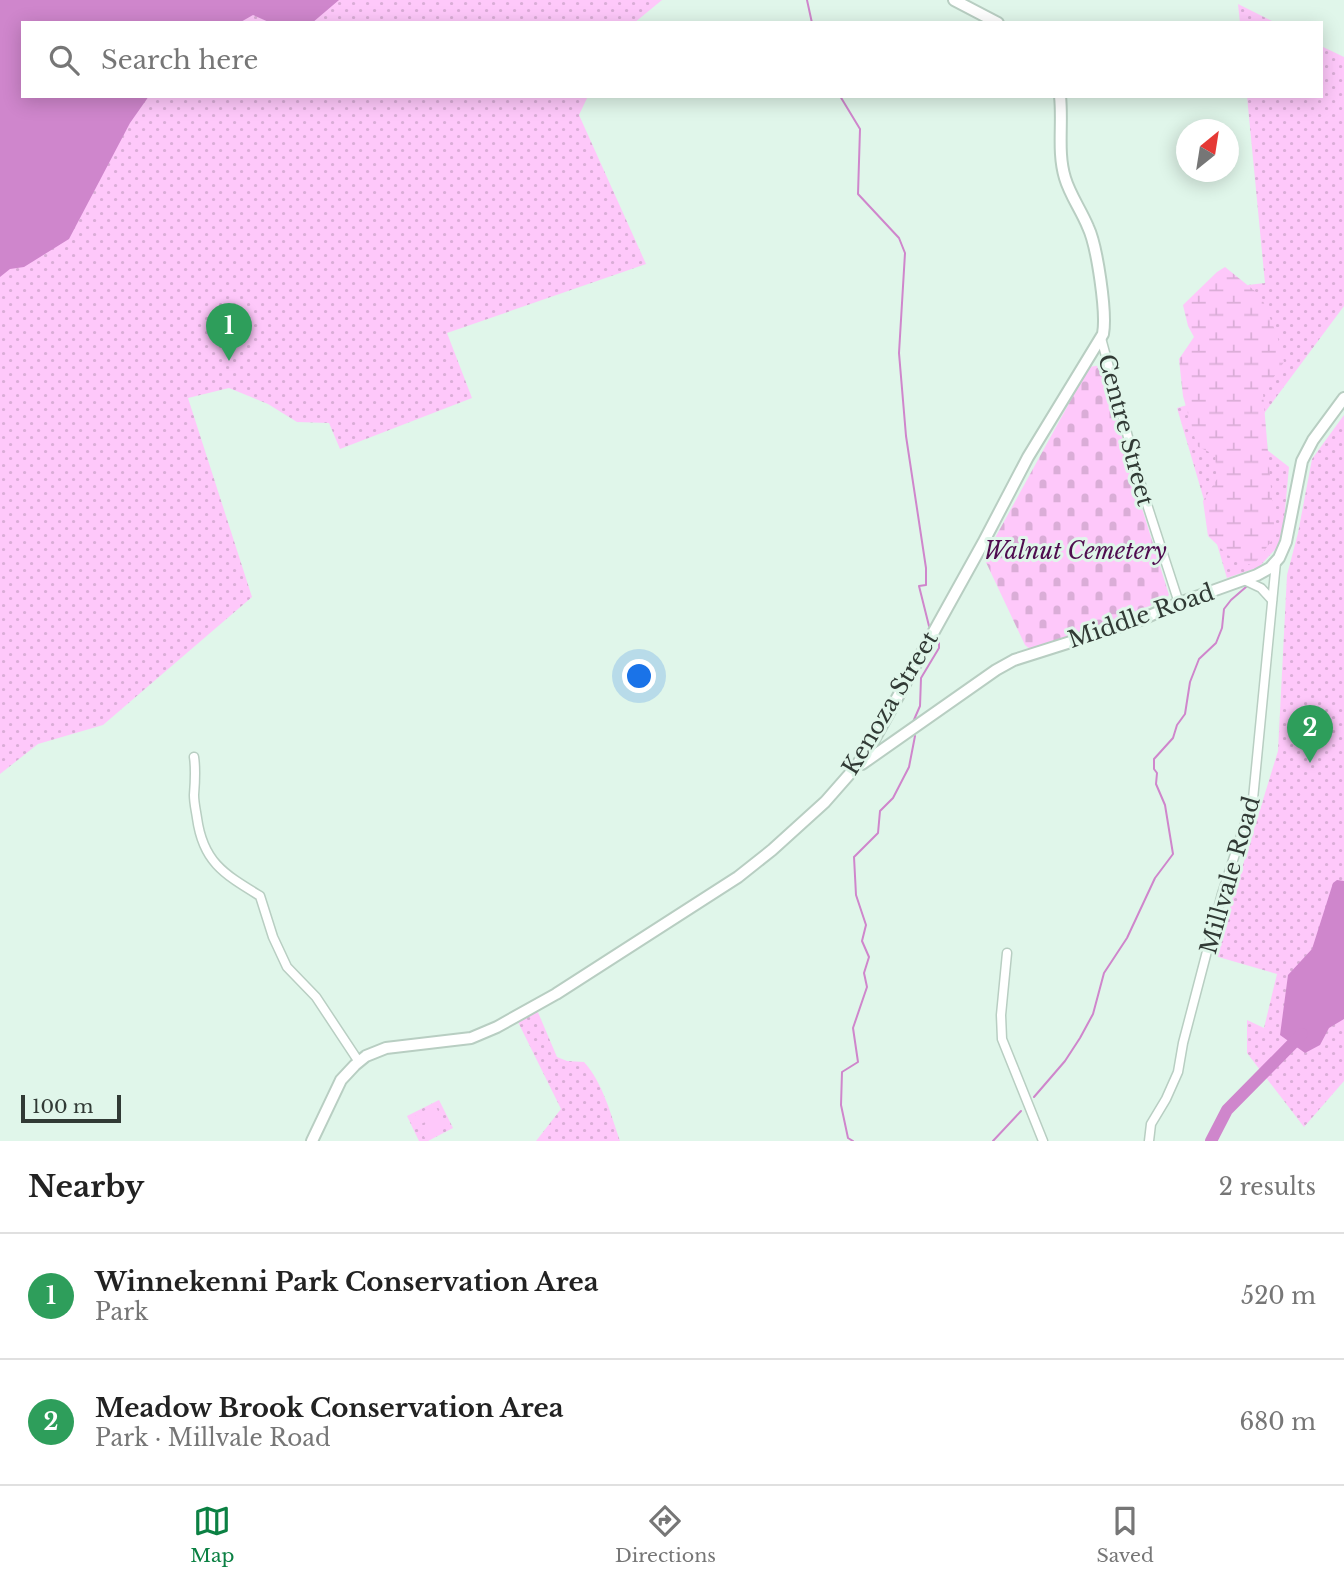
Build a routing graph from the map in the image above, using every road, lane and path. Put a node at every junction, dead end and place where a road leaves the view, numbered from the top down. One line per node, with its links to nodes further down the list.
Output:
1 (954, 0): 2 (street)
2 (994, 21)
3 (1060, 98): 4 (street, Kenoza Street)
4 (1101, 338): 9 (street, Centre Street); 11 (street, Kenoza Street)
5 (1344, 398): 6 (street)
6 (1276, 562): 7 (street, Middle Road); 8 (street, Millvale Road)
7 (1244, 580): 8 (street); 9 (street, Middle Road)
8 (1272, 600): 16 (street, Millvale Road)
9 (1179, 603): 11 (street, Middle Road)
10 (194, 757): 13 (street)
11 (854, 769): 13 (street, Kenoza Street)
12 (1007, 953): 15 (street)
13 (359, 1062): 14 (street, Kenoza Street)
14 (312, 1141)
15 (1043, 1141)
16 (1149, 1141)

